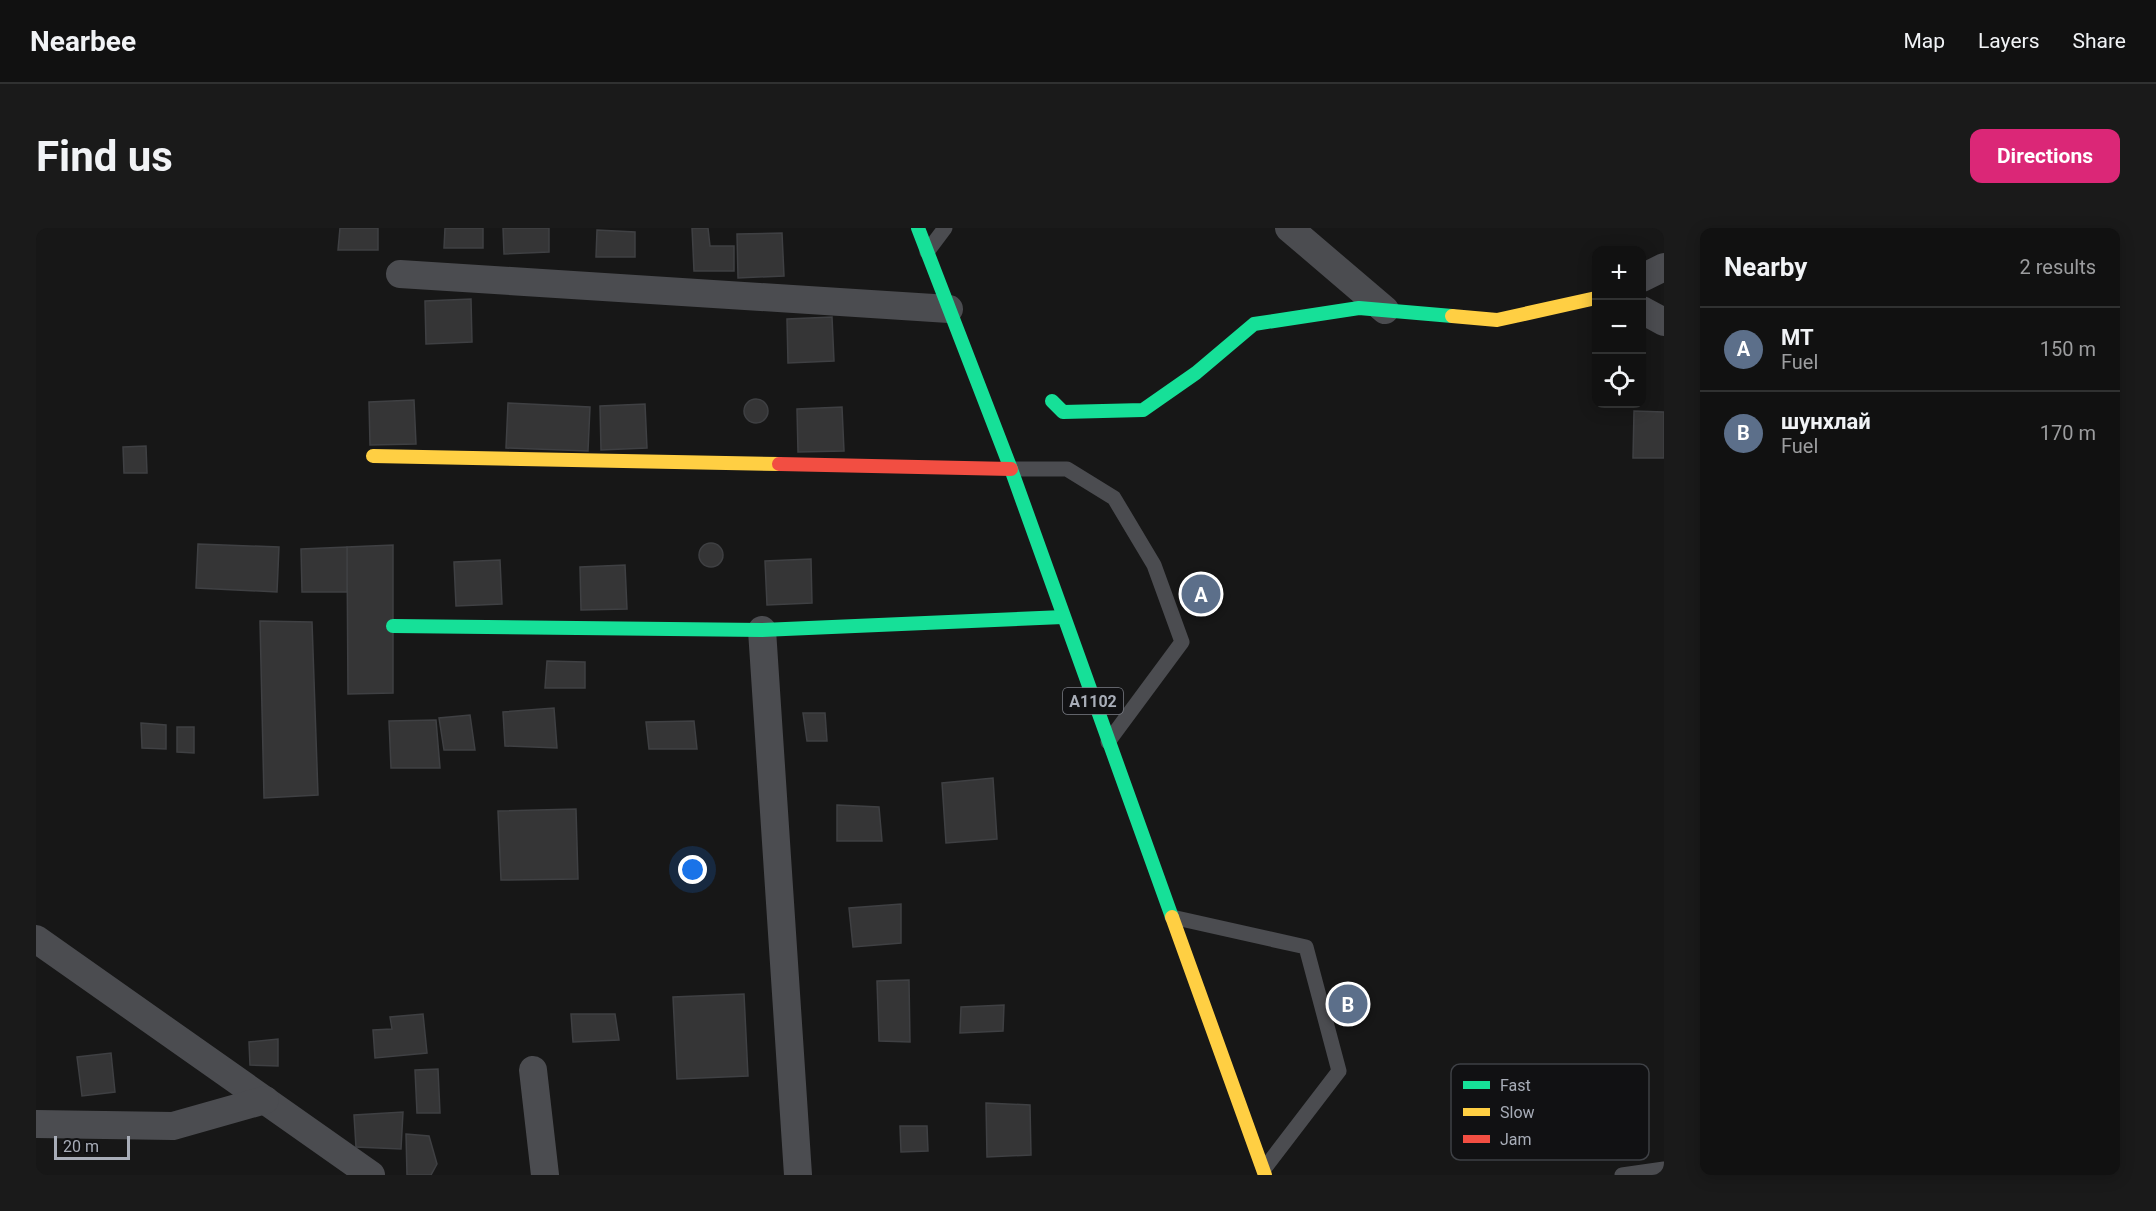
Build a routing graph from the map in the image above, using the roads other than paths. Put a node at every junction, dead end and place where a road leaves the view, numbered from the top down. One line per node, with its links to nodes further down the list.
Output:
1 (918, 228): 4 (street, A1102)
2 (945, 228): 4 (lane)
3 (1289, 228): 10 (street)
4 (927, 252): 9 (street, A1102)
5 (1664, 267): 7 (street)
6 (400, 274): 9 (street)
7 (1646, 276)
8 (1592, 299): 10 (street)
9 (949, 309): 15 (street, A1102)
10 (1385, 310): 13 (street)
11 (1646, 313): 12 (street)
12 (1664, 322)
13 (1052, 401)
14 (373, 456): 15 (street)
15 (1011, 469): 16 (street, A1102); 19 (lane)
16 (1063, 617): 18 (street); 19 (street, A1102)
17 (393, 626): 18 (street)
18 (762, 630): 29 (street)
19 (1108, 742): 20 (street, A1102)
20 (1172, 917): 26 (street, A1102); 26 (lane)
21 (36, 939): 23 (street)
22 (533, 1070): 28 (street)
23 (265, 1100): 24 (street); 27 (street)
24 (36, 1124)
25 (1664, 1169): 30 (lane)
26 (1264, 1173)
27 (371, 1175)
28 (545, 1175)
29 (798, 1175)
30 (1622, 1175)

